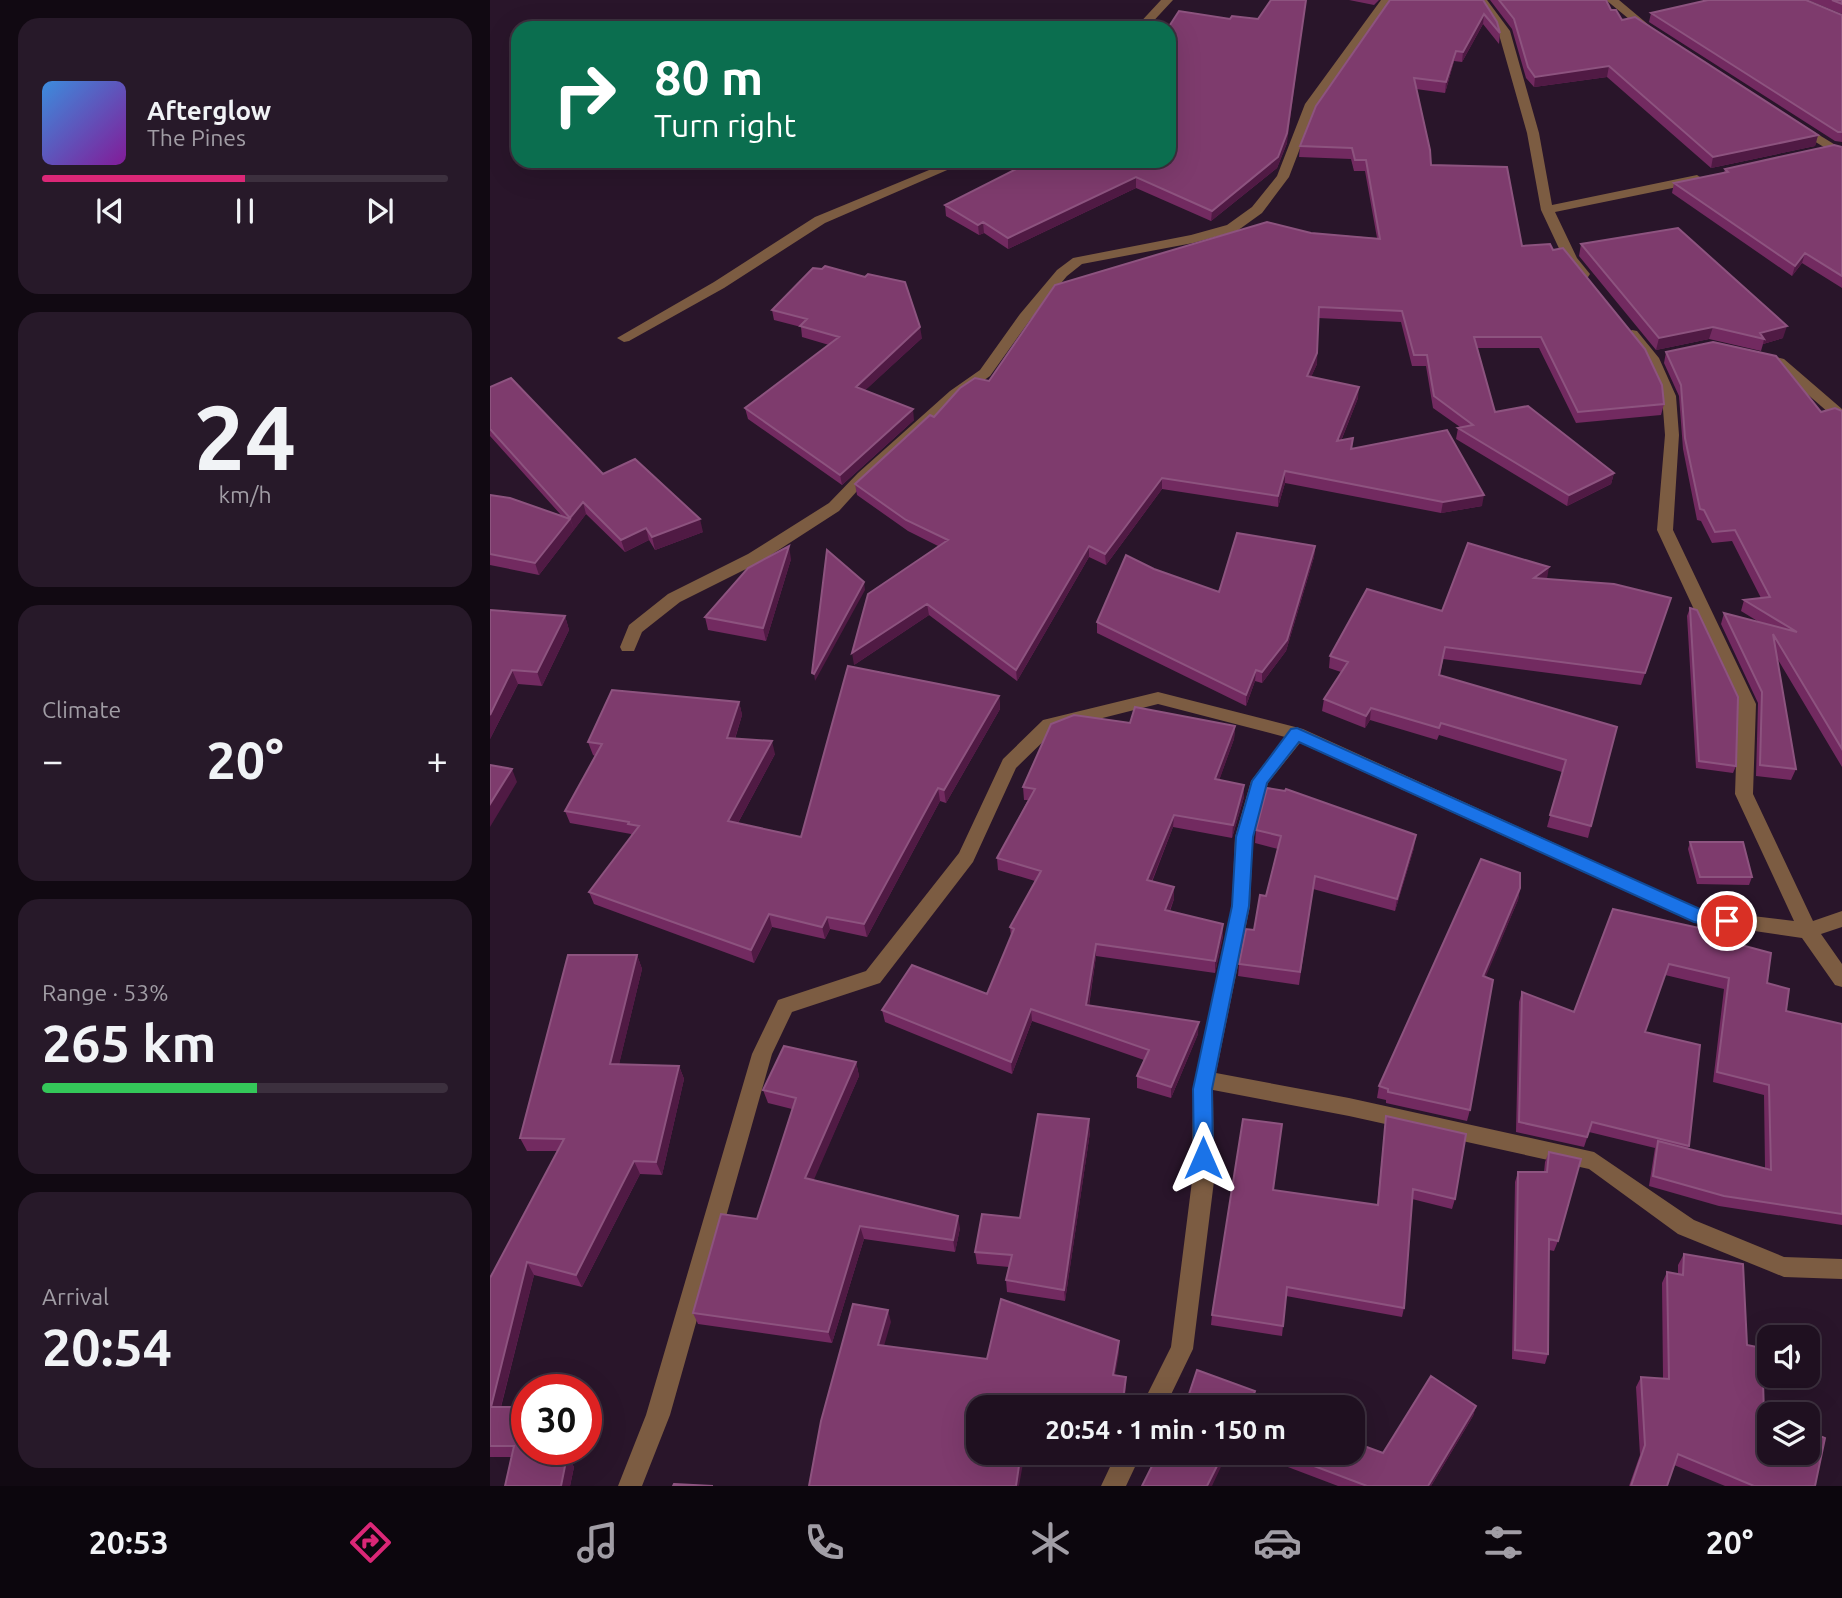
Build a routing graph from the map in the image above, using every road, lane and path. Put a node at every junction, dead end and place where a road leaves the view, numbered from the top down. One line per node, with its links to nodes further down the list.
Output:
1 (1167, 0): 5 (street)
2 (1387, 0): 17 (street)
3 (1481, 0): 11 (street)
4 (1612, 0): 6 (street)
5 (1148, 21)
6 (1661, 38)
7 (1788, 120): 8 (street)
8 (1835, 150)
9 (944, 168): 14 (street)
10 (1713, 175): 11 (street)
11 (1547, 210): 12 (street)
12 (1595, 289)
13 (1619, 318): 20 (street)
14 (624, 338)
15 (1745, 354): 16 (street)
16 (1842, 416)
17 (628, 647)
18 (1297, 734): 20 (street); 22 (street); 26 (street)
19 (1842, 919): 20 (street)
20 (1808, 932): 21 (street)
21 (1842, 979)
22 (1205, 1080): 23 (street); 24 (street)
23 (1842, 1269)
24 (1159, 1395)
25 (1124, 1465): 27 (street)
26 (629, 1486)
27 (1114, 1486)

